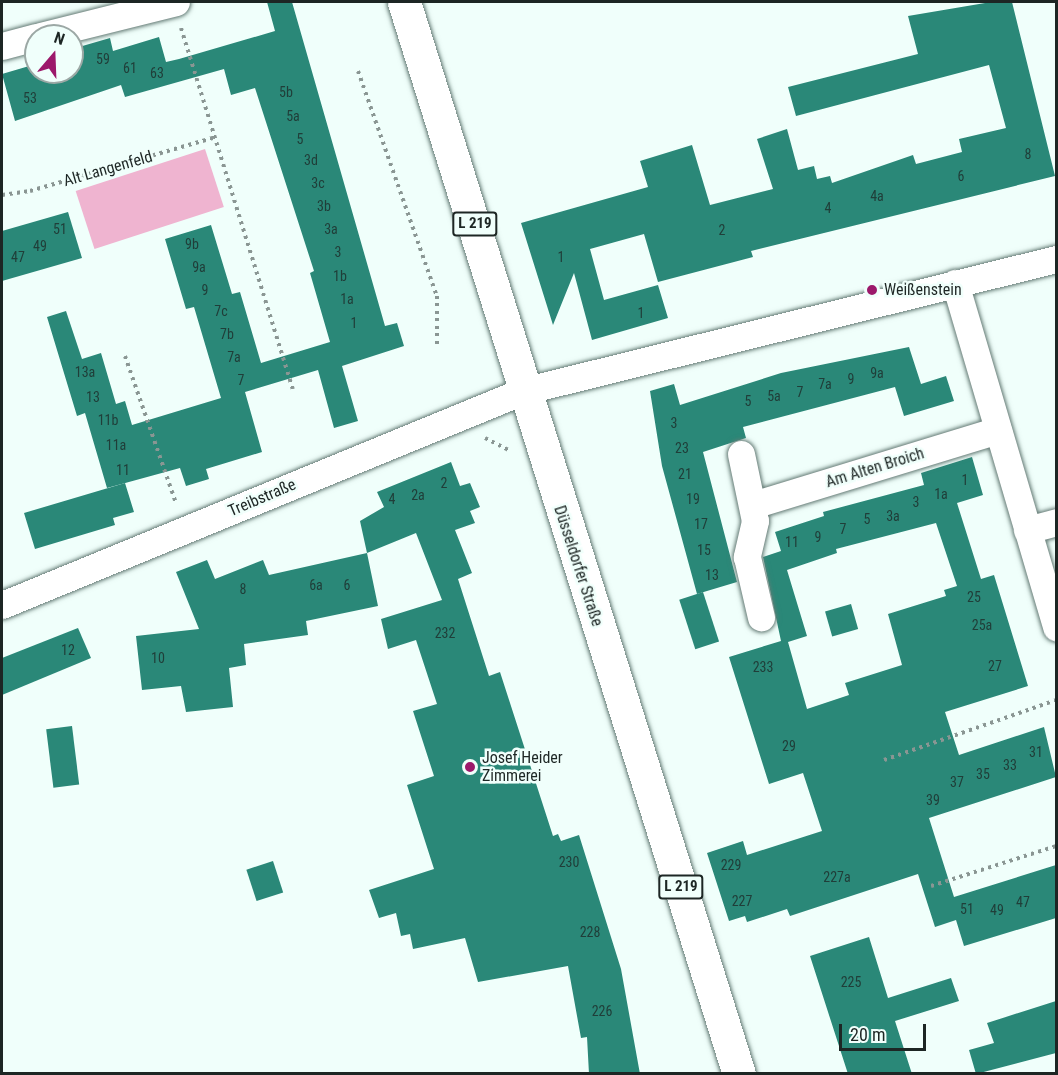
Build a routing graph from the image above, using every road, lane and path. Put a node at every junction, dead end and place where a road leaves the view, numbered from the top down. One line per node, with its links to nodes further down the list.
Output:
1 (174, 2): 4 (street); 9 (path)
2 (404, 2): 7 (main road, Düsseldorfer Straße / L 219)
3 (416, 2): 7 (main road, Düsseldorfer Straße / L 219)
4 (84, 25)
5 (24, 40): 6 (street)
6 (2, 46)
7 (425, 56): 16 (main road, Düsseldorfer Straße / L 219)
8 (358, 71): 13 (path)
9 (213, 138): 10 (path, Alt Langenfeld); 15 (path)
10 (2, 195)
11 (1056, 259): 12 (street)
12 (955, 283): 16 (street); 17 (street)
13 (437, 347)
14 (126, 356): 24 (path)
15 (293, 389)
16 (523, 392): 24 (street, Treibstraße); 32 (main road, Düsseldorfer Straße / L 219)
17 (998, 430): 21 (street, Am Alten Broich); 23 (street)
18 (475, 437): 20 (path)
19 (741, 454): 21 (street)
20 (516, 459)
21 (753, 505): 26 (street)
22 (1056, 522): 23 (street)
23 (1027, 530): 27 (street)
24 (185, 531): 25 (street, Treibstraße)
25 (2, 605)
26 (761, 617)
27 (1056, 627)
28 (1056, 700): 29 (path)
29 (884, 760)
30 (1056, 846): 31 (path)
31 (931, 886)
32 (739, 1074)

